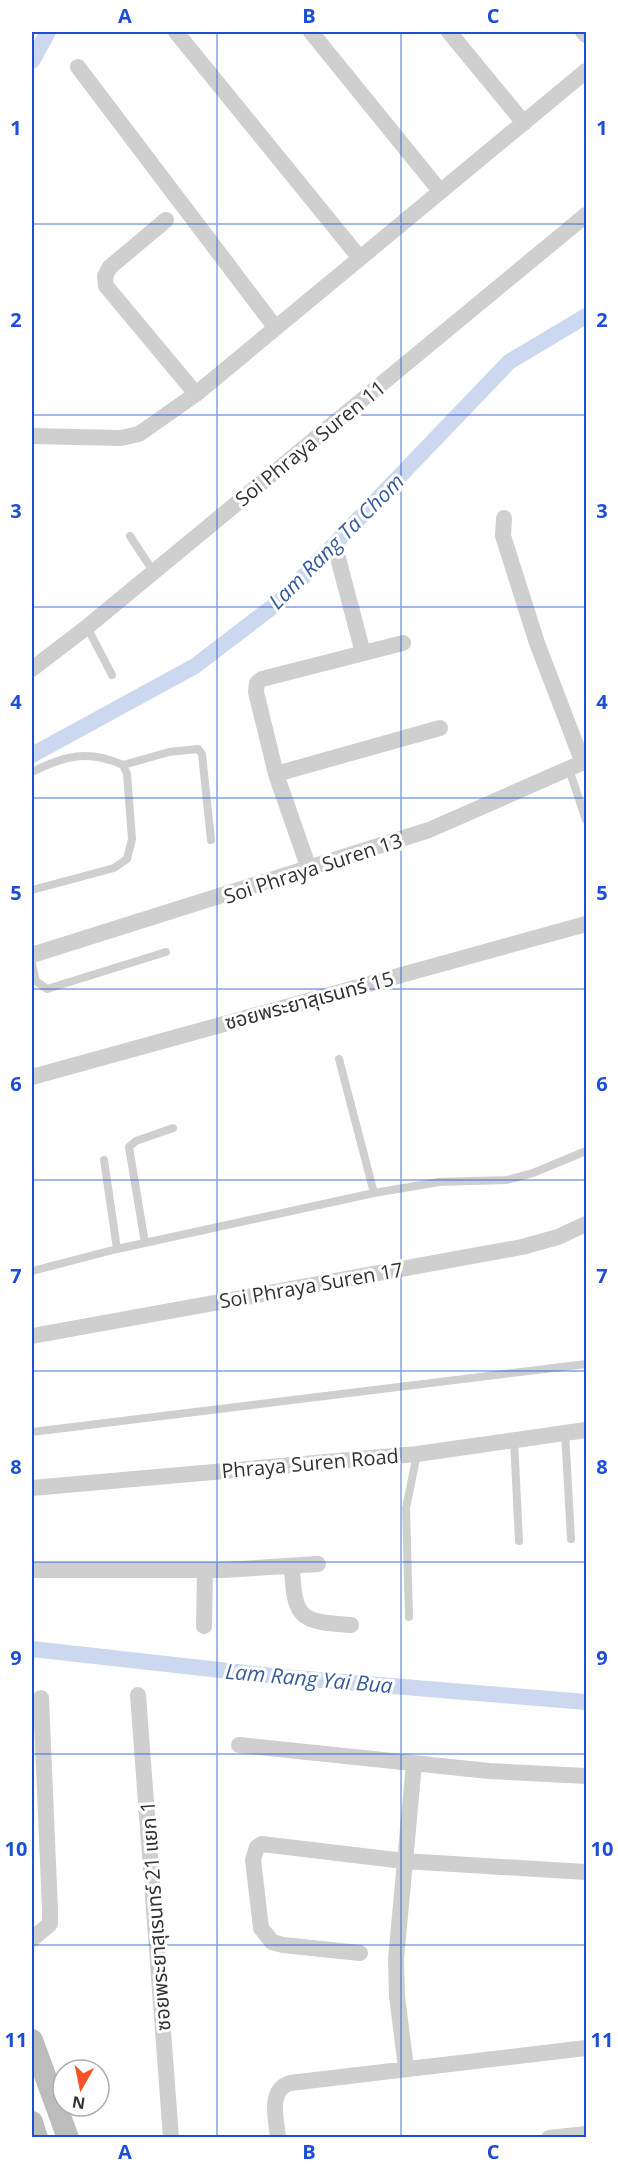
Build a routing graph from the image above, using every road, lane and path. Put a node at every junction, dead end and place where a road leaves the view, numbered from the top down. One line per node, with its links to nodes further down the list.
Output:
1 (176, 32): 12 (street)
2 (311, 32): 9 (street)
3 (449, 32): 8 (street)
4 (584, 32): 5 (street)
5 (586, 35)
6 (78, 67): 13 (street)
7 (586, 71): 8 (street)
8 (524, 123): 9 (street)
9 (440, 191): 12 (street)
10 (586, 215): 19 (street, Soi Phraya Suren 11)
11 (166, 220): 14 (street)
12 (359, 257): 13 (street)
13 (275, 327): 14 (street)
14 (196, 394): 15 (street)
15 (32, 436)
16 (504, 518): 26 (street)
17 (130, 536): 19 (lane)
18 (338, 558): 22 (street)
19 (153, 571): 20 (street, Soi Phraya Suren 11)
20 (87, 627): 23 (street, Soi Phraya Suren 11); 24 (lane)
21 (403, 643): 22 (street)
22 (363, 653): 29 (street)
23 (32, 669)
24 (112, 675)
25 (440, 728): 29 (street)
26 (580, 764): 30 (lane); 32 (street, Soi Phraya Suren 13)
27 (123, 765): 28 (lane); 31 (lane); 33 (lane)
28 (32, 772)
29 (276, 774): 32 (street)
30 (586, 820)
31 (211, 840)
32 (309, 869): 36 (street, Soi Phraya Suren 13)
33 (32, 890)
34 (586, 924): 39 (street, ซอยพระยาสุเรนทร์ 15)
35 (166, 952): 37 (lane)
36 (32, 955)
37 (32, 964)
38 (339, 1059): 43 (lane)
39 (32, 1077)
40 (173, 1128): 45 (lane)
41 (586, 1151): 43 (lane)
42 (104, 1160): 46 (lane)
43 (374, 1193): 45 (lane)
44 (586, 1224): 48 (street, Soi Phraya Suren 17)
45 (144, 1243): 46 (lane)
46 (117, 1249): 47 (lane)
47 (32, 1271)
48 (32, 1336)
49 (586, 1364): 51 (lane)
50 (586, 1430): 52 (street, Phraya Suren Road)
51 (32, 1432)
52 (565, 1432): 53 (street, Phraya Suren Road); 56 (lane)
53 (514, 1439): 54 (street, Phraya Suren Road); 57 (lane)
54 (417, 1454): 55 (street, Phraya Suren Road); 62 (lane)
55 (32, 1488)
56 (571, 1539)
57 (519, 1541)
58 (318, 1564): 59 (street)
59 (292, 1566): 61 (street); 63 (street)
60 (32, 1569): 61 (street)
61 (205, 1570): 64 (street)
62 (409, 1617)
63 (351, 1625)
64 (204, 1626)
65 (138, 1695): 81 (street, ซอยพระยาสุเรนทร์ 21 แยก 1)
66 (40, 1698): 72 (street)
67 (239, 1745): 68 (street)
68 (414, 1764): 69 (street); 70 (street)
69 (586, 1776)
70 (404, 1862): 71 (street); 73 (street); 76 (street)
71 (586, 1872)
72 (32, 1940)
73 (360, 1953)
74 (32, 2040): 80 (street)
75 (586, 2048): 76 (street)
76 (406, 2068): 82 (street)
77 (32, 2122): 79 (street)
78 (586, 2134): 83 (street)
79 (38, 2138)
80 (68, 2138)
81 (171, 2138)
82 (278, 2138)
83 (549, 2138)

